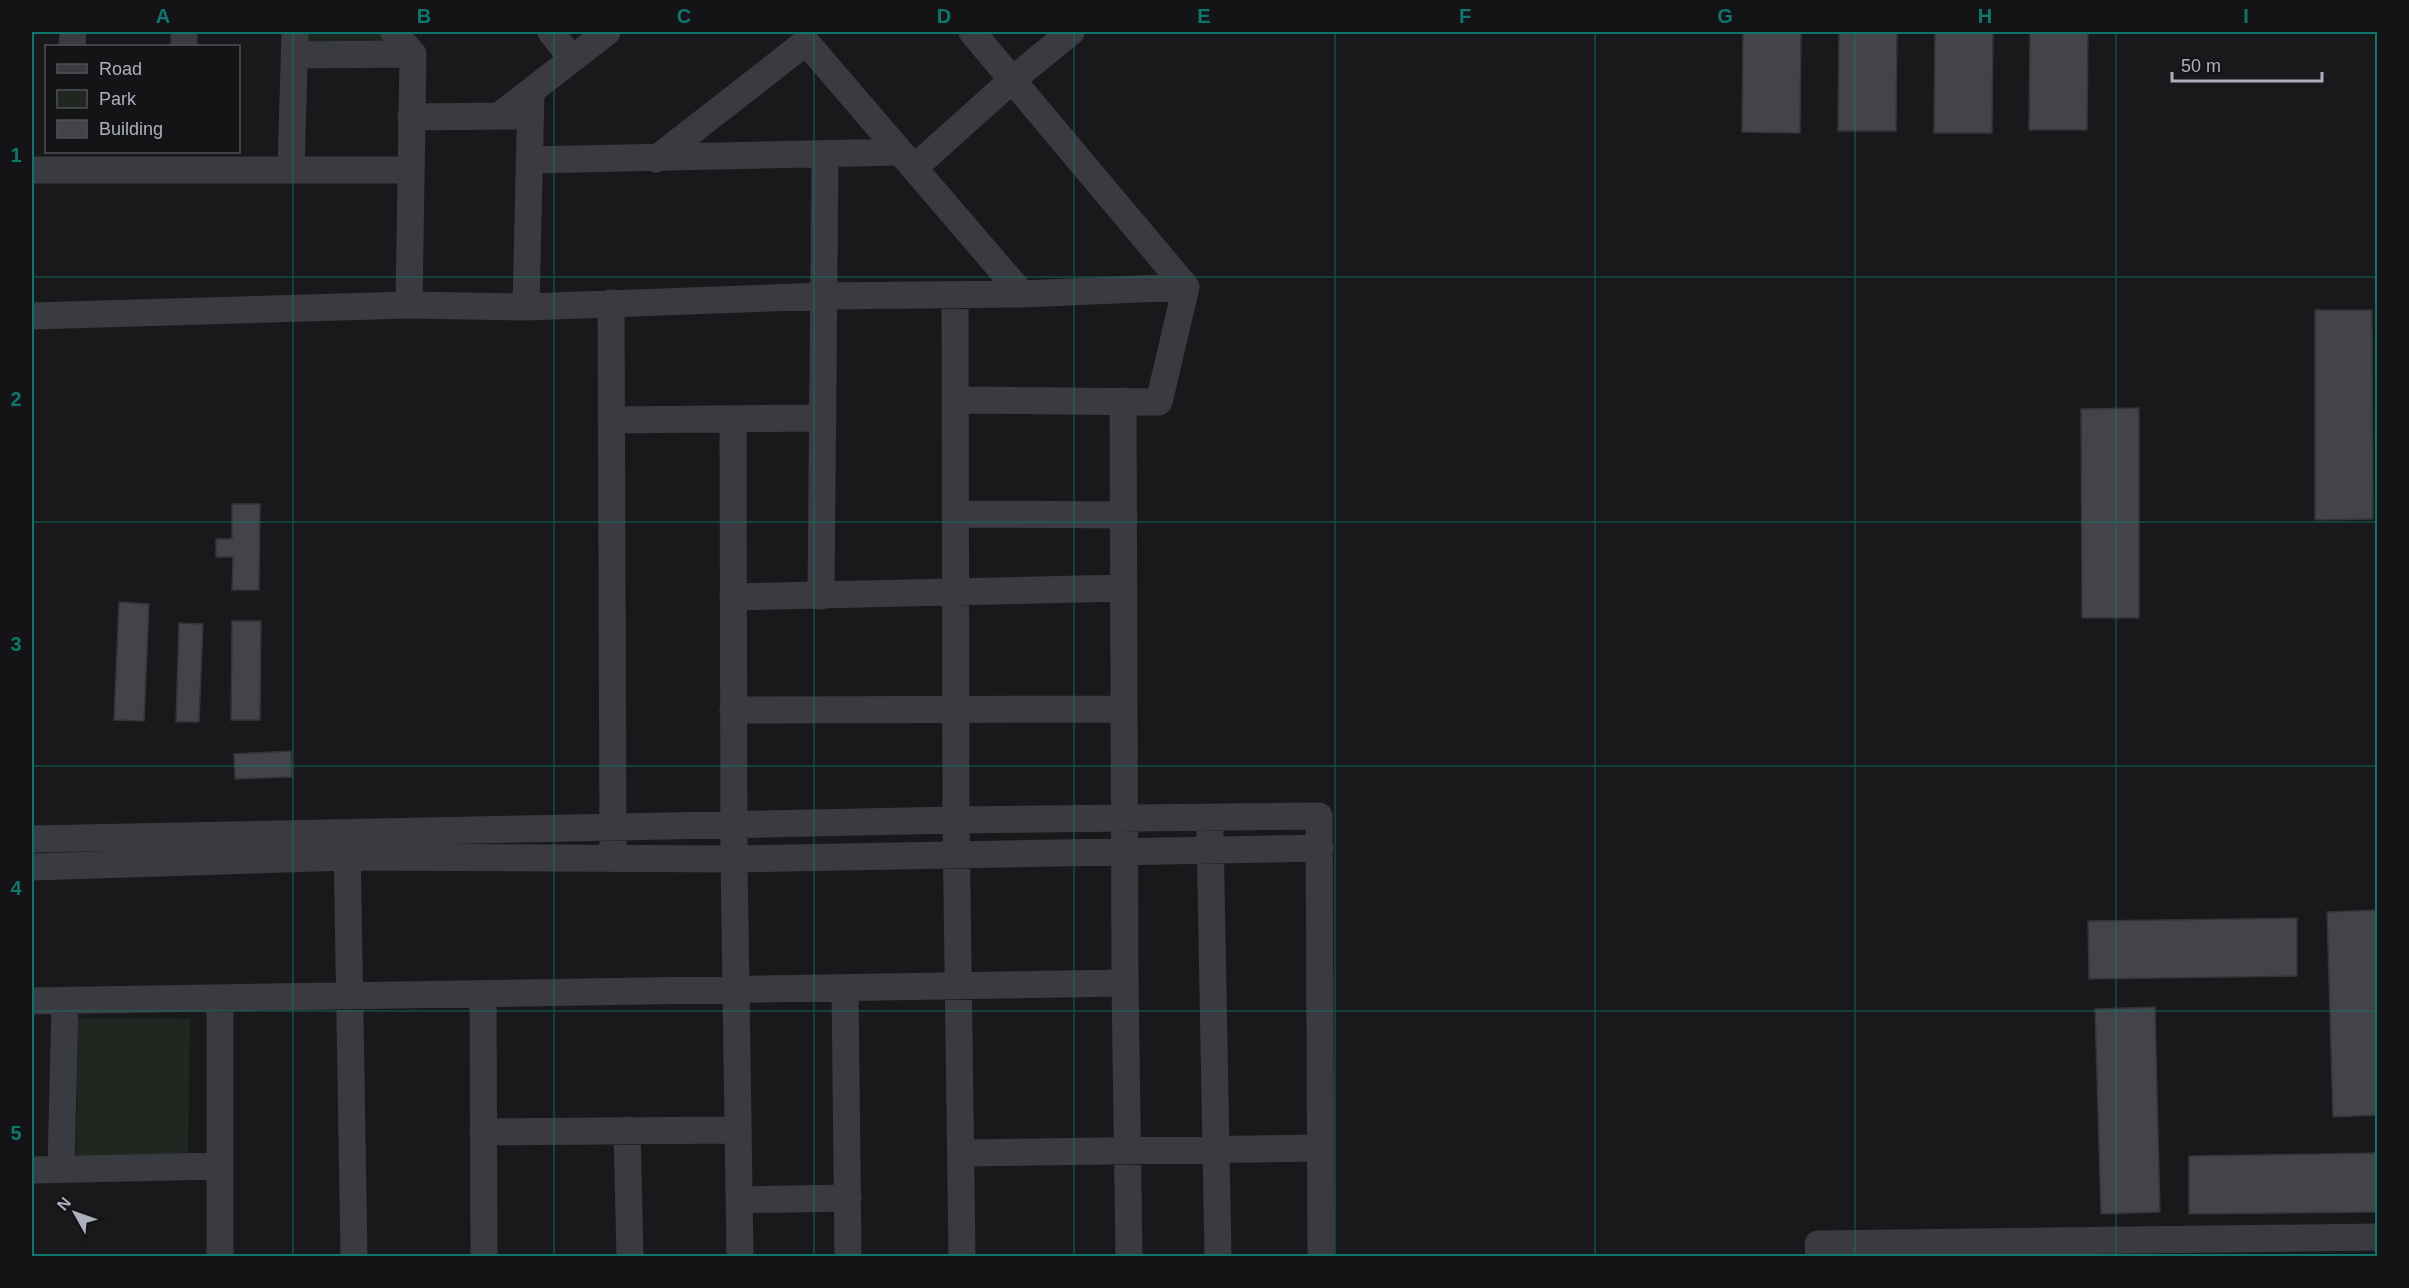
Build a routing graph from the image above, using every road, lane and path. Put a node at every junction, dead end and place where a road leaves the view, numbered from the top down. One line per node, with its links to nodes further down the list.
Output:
1 (551, 32): 7 (street)
2 (607, 32): 7 (street)
3 (972, 32): 8 (street)
4 (1071, 32): 8 (street)
5 (295, 43): 6 (street); 17 (street)
6 (403, 43): 10 (street)
7 (572, 59): 9 (street)
8 (1012, 80): 16 (street); 20 (street)
9 (531, 104): 10 (street); 15 (street)
10 (411, 117): 19 (street)
11 (825, 155): 12 (street); 16 (street); 23 (street)
12 (656, 159): 15 (street); 16 (street)
13 (66, 160): 14 (street); 18 (street)
14 (180, 160): 17 (street)
15 (529, 160): 26 (street)
16 (907, 160): 21 (street)
17 (291, 169): 19 (street)
18 (32, 170)
19 (411, 170): 25 (street)
20 (1186, 287): 21 (street); 29 (street)
21 (1022, 294): 22 (street)
22 (955, 295): 23 (street); 28 (street)
23 (824, 297): 24 (street); 30 (street)
24 (611, 303): 26 (street); 32 (street)
25 (409, 305): 26 (street); 27 (street)
26 (526, 308)
27 (32, 316)
28 (956, 400): 29 (street); 33 (street)
29 (1124, 401): 34 (street)
30 (823, 418): 31 (street); 37 (street)
31 (733, 419): 32 (street); 38 (street)
32 (612, 420): 46 (street)
33 (956, 514): 34 (street); 36 (street)
34 (1124, 515): 35 (street)
35 (1124, 588): 36 (street); 40 (street)
36 (956, 592): 37 (street); 39 (street)
37 (821, 596): 38 (street)
38 (733, 597): 41 (street)
39 (956, 709): 40 (street); 41 (street); 44 (street)
40 (1123, 709): 43 (street)
41 (734, 710): 45 (street)
42 (1209, 817): 43 (street); 49 (street); 50 (street)
43 (1124, 818): 44 (street); 51 (street)
44 (956, 820): 45 (street); 52 (street)
45 (734, 825): 46 (street); 54 (street)
46 (614, 827): 48 (street); 53 (street)
47 (32, 839): 48 (street)
48 (347, 846): 53 (street); 55 (street); 61 (street)
49 (1320, 848): 50 (street); 68 (street)
50 (1210, 849): 51 (street); 69 (street)
51 (1124, 853): 52 (street); 56 (street)
52 (957, 854): 54 (street); 57 (street)
53 (612, 859): 54 (street)
54 (734, 859): 59 (street)
55 (32, 867)
56 (1125, 983): 57 (street); 70 (street)
57 (958, 986): 58 (street); 71 (street)
58 (845, 988): 59 (street); 75 (street)
59 (736, 990): 60 (street); 66 (street)
60 (483, 994): 61 (street); 67 (street)
61 (350, 996): 62 (street); 81 (street)
62 (220, 998): 64 (street); 72 (street)
63 (32, 1001): 64 (street)
64 (65, 1001): 73 (street)
65 (627, 1130): 66 (street); 67 (street); 83 (street)
66 (737, 1130): 76 (street)
67 (483, 1132): 82 (street)
68 (1320, 1148): 69 (street); 89 (street)
69 (1216, 1149): 70 (street); 88 (street)
70 (1128, 1150): 71 (street); 87 (street)
71 (961, 1153): 86 (street)
72 (220, 1166): 73 (street); 80 (street)
73 (61, 1169): 74 (street)
74 (32, 1170)
75 (848, 1198): 76 (street); 85 (street)
76 (740, 1200): 84 (street)
77 (2378, 1237): 79 (street)
78 (2138, 1248): 79 (street); 90 (street)
79 (2211, 1248)
80 (220, 1257)
81 (354, 1257)
82 (484, 1257)
83 (630, 1257)
84 (740, 1257)
85 (848, 1257)
86 (962, 1257)
87 (1129, 1257)
88 (1218, 1257)
89 (1321, 1257)
90 (1819, 1257)

